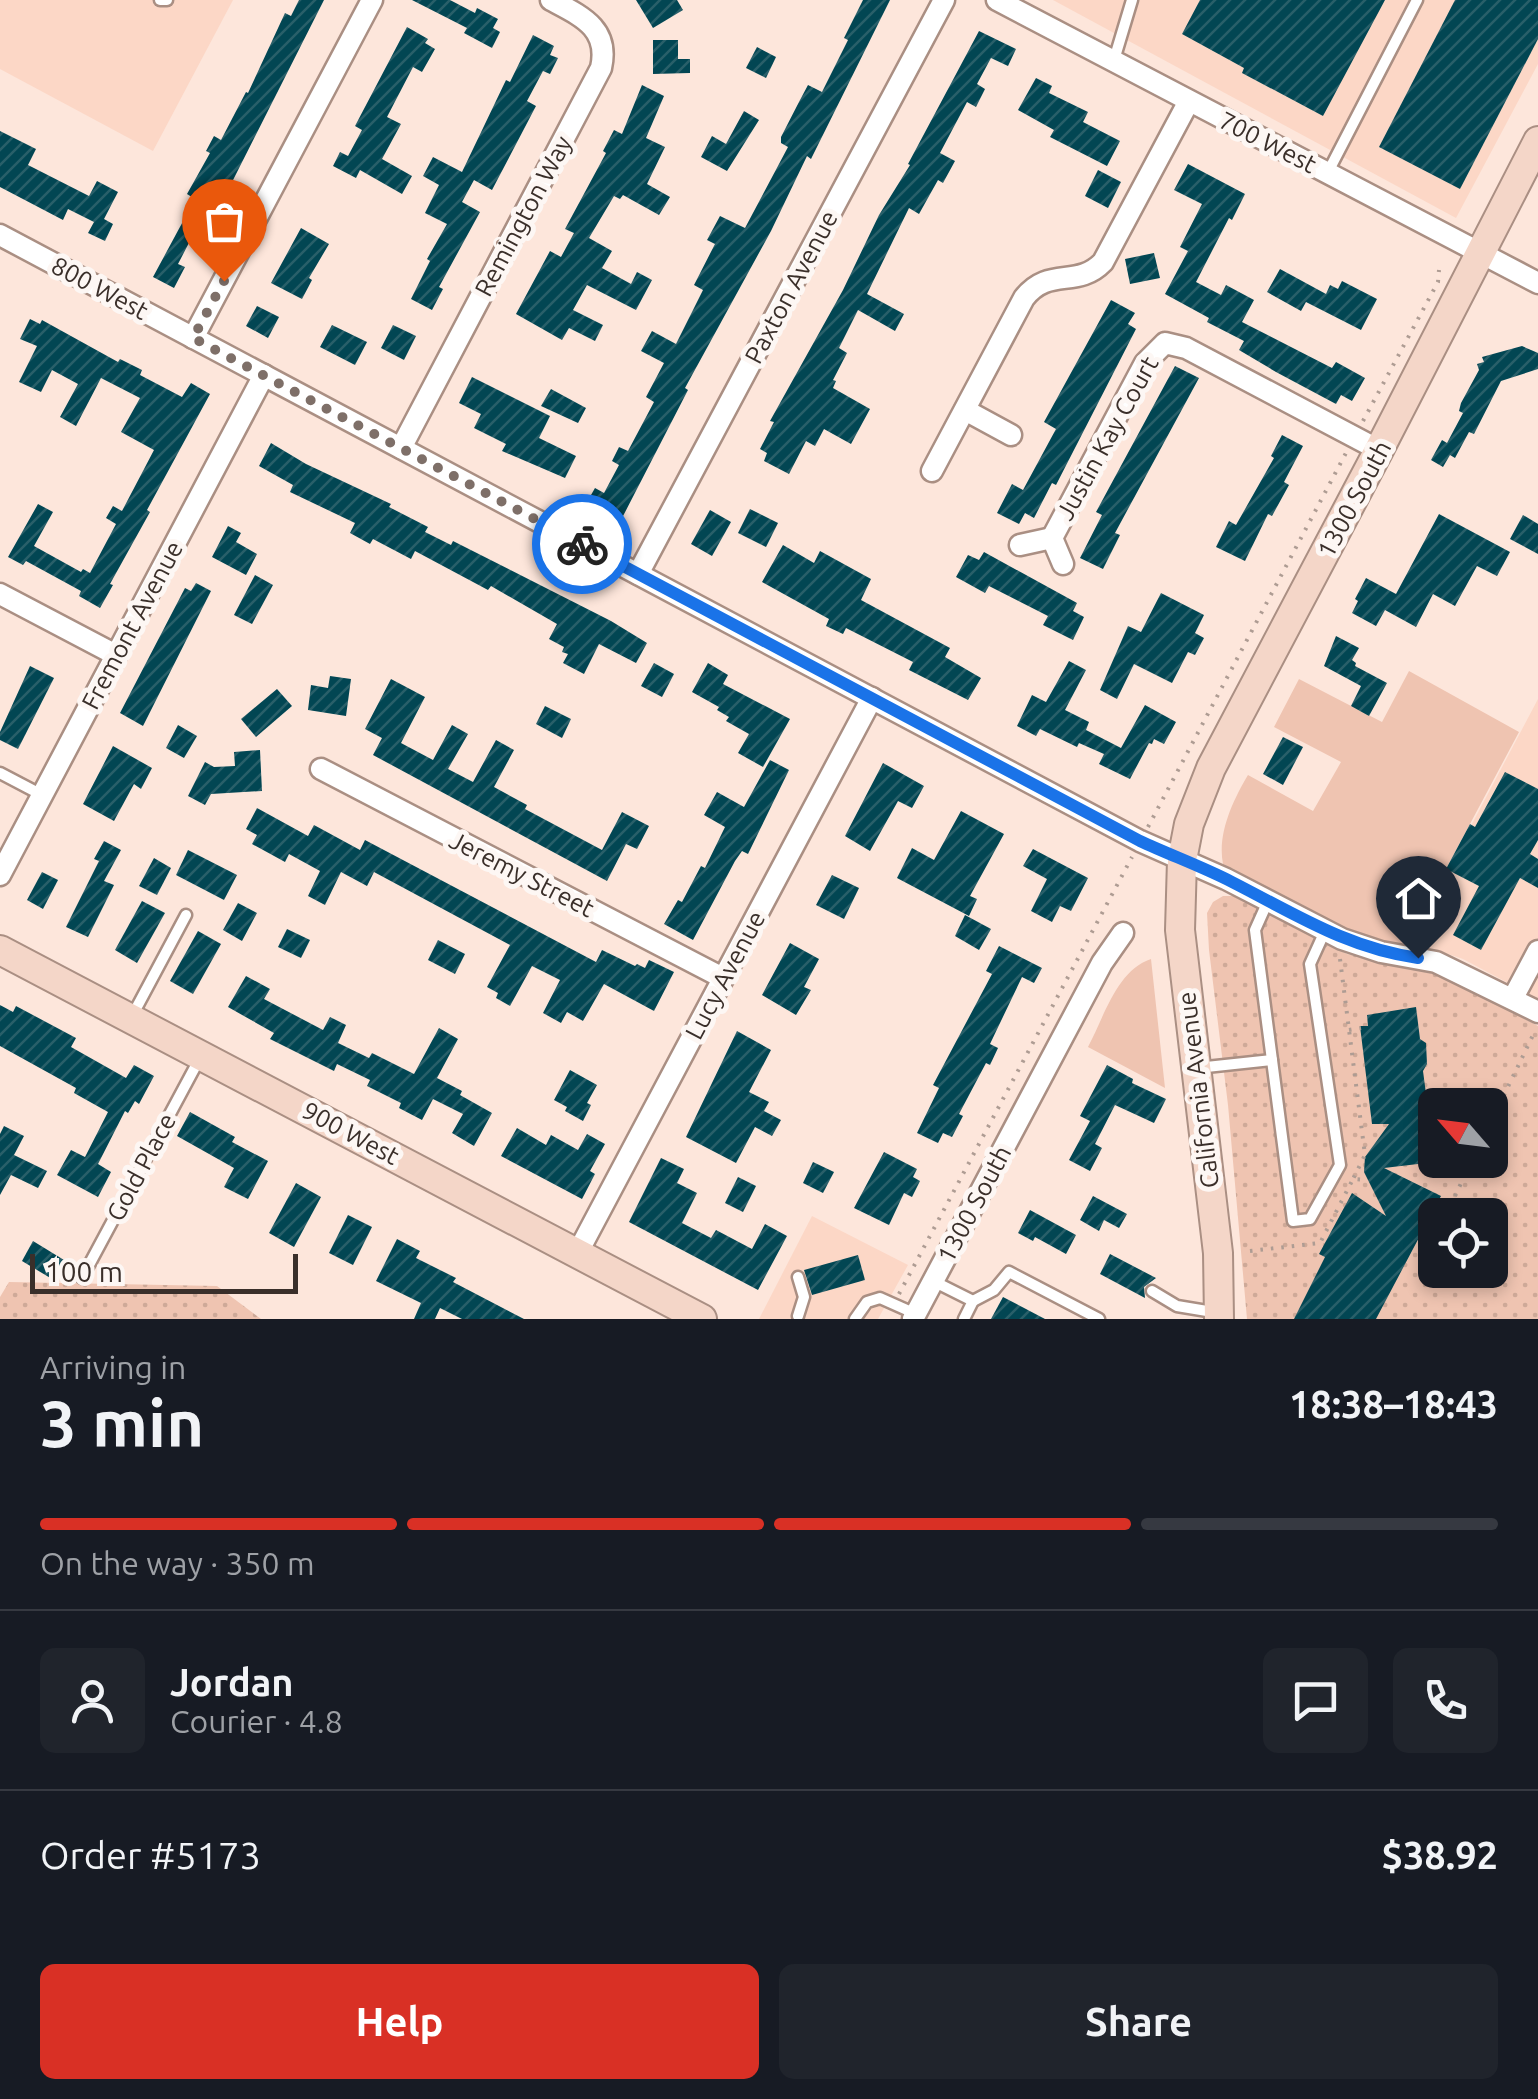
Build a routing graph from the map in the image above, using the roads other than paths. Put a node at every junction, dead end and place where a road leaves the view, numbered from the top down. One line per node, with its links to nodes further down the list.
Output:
1 (372, 0): 14 (street)
2 (551, 0): 19 (street, Remington Way)
3 (944, 0): 24 (street, Paxton Avenue)
4 (998, 0): 7 (street, 700 West)
5 (1132, 0): 7 (lane)
6 (1417, 0): 10 (lane)
7 (1114, 61): 8 (street, 700 West)
8 (1190, 101): 10 (street, 700 West); 16 (street)
9 (1538, 141): 12 (main road, 1300 South)
10 (1327, 173): 12 (street, 700 West)
11 (0, 235): 14 (street, 800 West)
12 (1482, 252): 13 (street, 700 West); 18 (main road, 1300 South)
13 (1538, 283)
14 (193, 338): 15 (street, 800 West)
15 (264, 375): 19 (street, 800 West); 26 (street, Fremont Avenue)
16 (965, 410): 17 (street); 20 (street)
17 (1011, 435)
18 (1367, 444): 21 (street, Justin Kay Court); 31 (main road, 1300 South)
19 (401, 448): 24 (street, 800 West)
20 (932, 471)
21 (1052, 538): 22 (street, Justin Kay Court); 23 (street, Justin Kay Court)
22 (1020, 545)
23 (1062, 564)
24 (638, 574): 27 (street, 800 West)
25 (0, 594): 26 (street)
26 (116, 655): 30 (street, Fremont Avenue)
27 (872, 698): 31 (street, 800 West); 39 (street, Lucy Avenue)
28 (320, 769): 39 (street, Jeremy Street)
29 (0, 773): 30 (lane)
30 (42, 795): 32 (street, Fremont Avenue)
31 (1182, 860): 33 (street, 800 West); 45 (main road, California Avenue)
32 (0, 874)
33 (1268, 900): 35 (street, 800 West); 44 (lane)
34 (186, 916): 41 (lane)
35 (1325, 930): 40 (street, 800 West); 44 (lane)
36 (1123, 933): 49 (street, 1300 South)
37 (0, 950): 41 (main road, 900 West)
38 (1538, 951): 40 (street)
39 (723, 978): 46 (street, Lucy Avenue)
40 (1513, 998): 42 (street, 800 West)
41 (131, 1019): 43 (main road, 900 West)
42 (1537, 1022)
43 (201, 1055): 46 (main road, 900 West); 48 (lane, Gold Place)
44 (1272, 1060): 45 (lane)
45 (1196, 1068): 53 (main road, California Avenue)
46 (578, 1252): 55 (main road, 900 West)
47 (798, 1277): 54 (lane)
48 (82, 1278)
49 (933, 1281): 51 (lane); 52 (street, 1300 South)
50 (1152, 1292): 53 (lane)
51 (973, 1301): 57 (lane); 58 (lane)
52 (915, 1316): 56 (lane)
53 (1220, 1316)
54 (799, 1318)
55 (702, 1319)
56 (856, 1319)
57 (964, 1319)
58 (1099, 1319)

